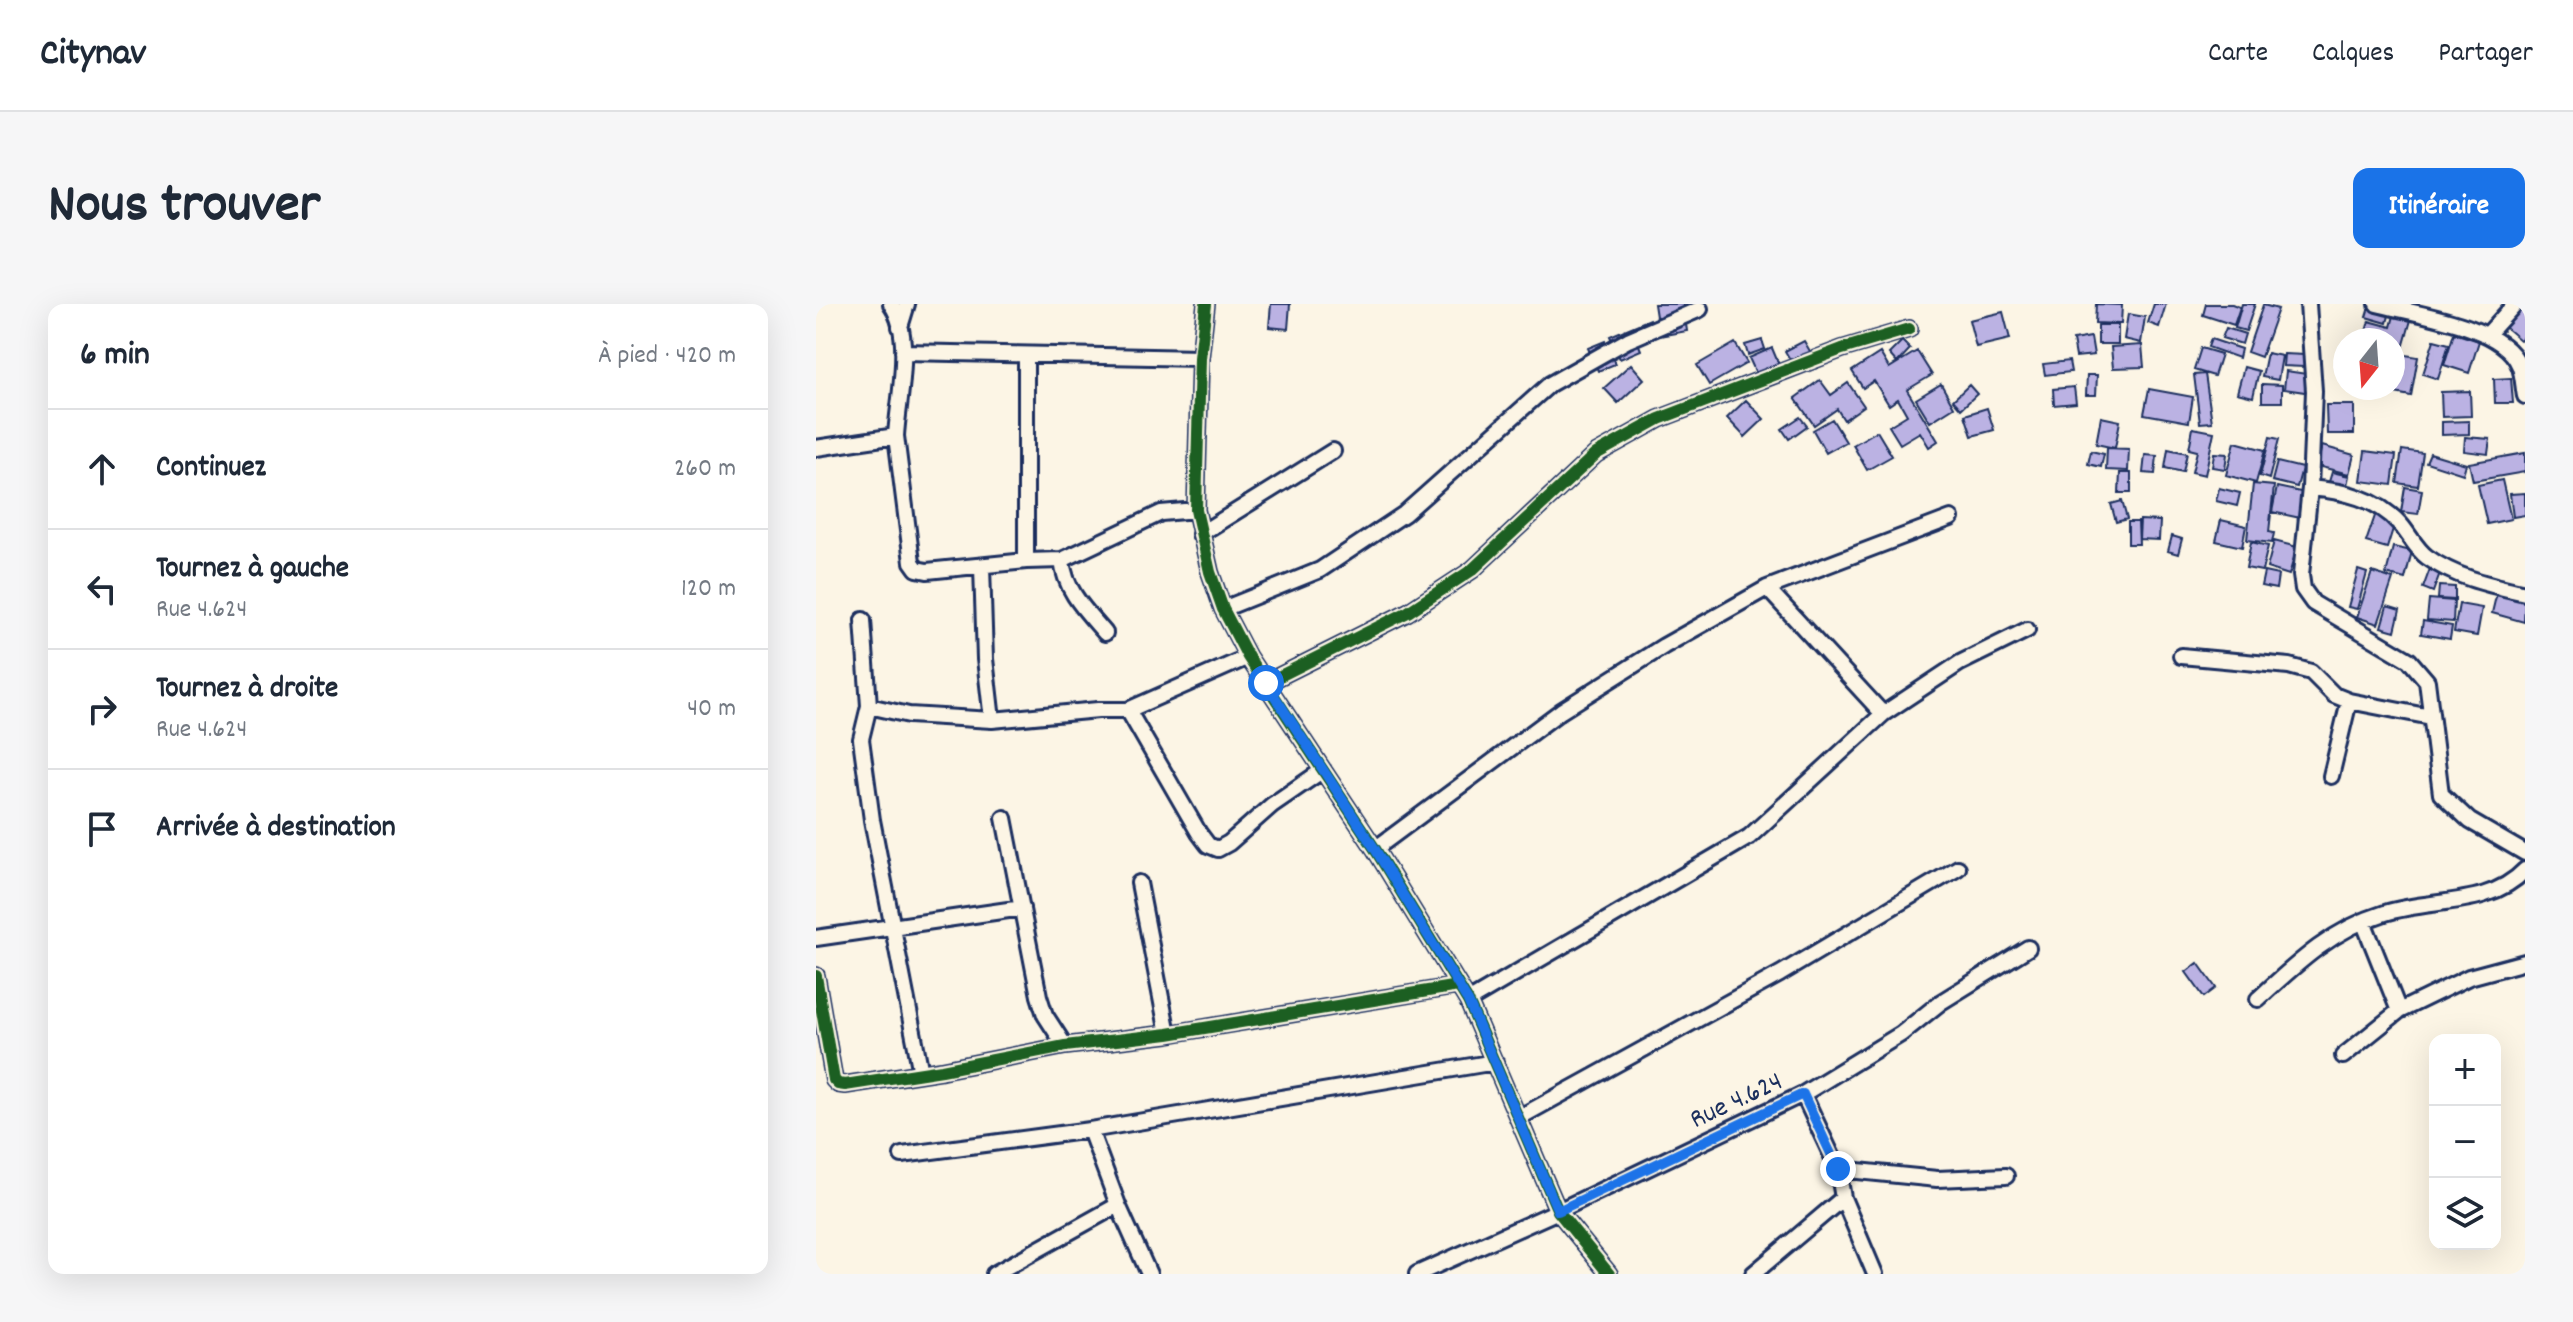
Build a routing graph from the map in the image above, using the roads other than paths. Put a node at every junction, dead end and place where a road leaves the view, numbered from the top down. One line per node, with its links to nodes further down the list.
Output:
1 (891, 304): 8 (street)
2 (907, 304): 8 (street)
3 (1206, 304): 13 (street)
4 (2308, 304): 18 (street)
5 (2377, 304): 10 (street)
6 (2515, 304): 10 (street)
7 (1700, 309): 27 (street)
8 (900, 328): 11 (street)
9 (1909, 329): 33 (street)
10 (2488, 334): 14 (street)
11 (903, 352): 12 (street); 15 (street)
12 (1026, 356): 13 (street); 23 (street)
13 (1200, 358): 19 (street)
14 (2525, 396)
15 (896, 436): 16 (street); 24 (street)
16 (816, 448)
17 (1333, 451): 21 (street)
18 (2310, 488): 26 (street); 38 (street)
19 (1196, 510): 21 (street); 22 (street)
20 (1951, 518): 25 (street)
21 (1200, 534): 27 (street)
22 (1062, 560): 23 (street); 30 (street)
23 (1026, 561): 24 (street)
24 (982, 567): 39 (street)
25 (1767, 588): 37 (street); 43 (street)
26 (2525, 593)
27 (1223, 609): 32 (street)
28 (863, 620): 35 (street)
29 (2027, 630): 37 (street)
30 (1105, 633)
31 (2181, 656): 34 (street)
32 (1248, 657): 33 (street); 36 (street)
33 (1266, 683): 40 (street)
34 (2349, 701): 38 (street); 41 (street)
35 (869, 706): 39 (street); 50 (street)
36 (1128, 710): 39 (street); 40 (street)
37 (1883, 714): 57 (street)
38 (2431, 717): 44 (street)
39 (992, 720)
40 (1323, 770): 43 (street)
41 (2331, 776)
42 (1004, 818): 48 (street)
43 (1375, 849): 55 (street)
44 (2525, 853)
45 (1958, 868): 65 (street)
46 (2525, 870): 49 (street)
47 (1139, 883): 59 (street)
48 (1022, 908): 50 (street); 60 (street)
49 (2363, 921): 56 (street); 58 (street)
50 (893, 928): 51 (street); 63 (street)
51 (816, 938)
52 (2028, 948): 64 (street)
53 (2525, 962): 58 (street)
54 (816, 976): 63 (street)
55 (1458, 986): 57 (street); 59 (street)
56 (2258, 999)
57 (1468, 1001): 62 (street)
58 (2399, 1011): 61 (street)
59 (1168, 1034): 60 (street)
60 (1065, 1046): 63 (street)
61 (2343, 1056)
62 (1495, 1062): 65 (street); 66 (street)
63 (921, 1073)
64 (1803, 1094): 68 (street, Rue 4.624); 72 (street, Rue 4.624)
65 (1520, 1117): 72 (street)
66 (1090, 1130): 67 (street); 71 (street)
67 (902, 1155)
68 (1838, 1169): 69 (street); 70 (street, Rue 4.624)
69 (2006, 1176)
70 (1843, 1198): 77 (street); 78 (street, Rue 4.624)
71 (1118, 1205): 73 (street); 74 (street)
72 (1558, 1211): 75 (street, Rue 4.624); 76 (street)
73 (994, 1274)
74 (1149, 1274)
75 (1417, 1274)
76 (1609, 1274)
77 (1753, 1274)
78 (1875, 1274)

